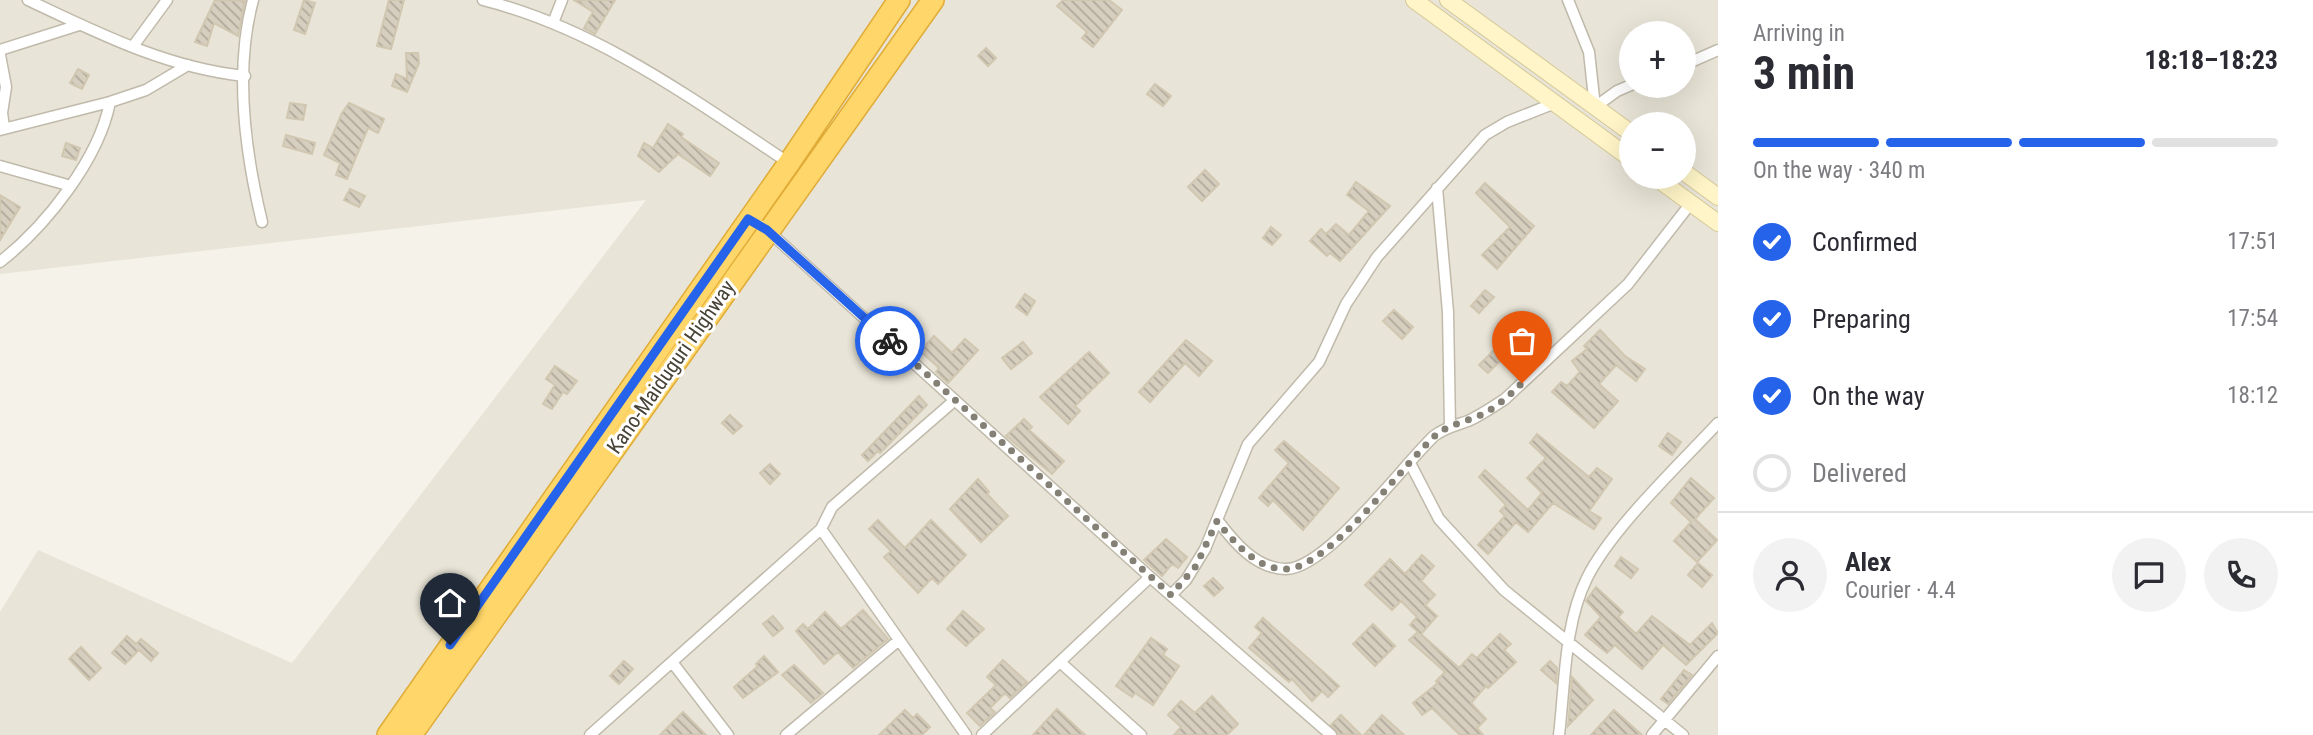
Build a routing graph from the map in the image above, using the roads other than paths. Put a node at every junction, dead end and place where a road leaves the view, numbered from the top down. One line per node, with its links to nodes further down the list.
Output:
1 (28, 0): 12 (street)
2 (167, 0): 13 (street)
3 (253, 0): 18 (street)
4 (484, 0): 11 (street)
5 (562, 0): 11 (street)
6 (899, 0): 26 (highway, Kano-Maiduguri Highway)
7 (933, 0): 37 (highway, Kano-Maiduguri Highway)
8 (1413, 0): 21 (main road)
9 (1448, 0): 22 (main road)
10 (1568, 0): 22 (street)
11 (553, 23): 26 (street)
12 (79, 25): 13 (street); 15 (street)
13 (134, 45): 17 (street)
14 (1718, 50): 16 (street)
15 (0, 52): 24 (street)
16 (1696, 60)
17 (188, 65): 18 (street); 20 (street)
18 (245, 76): 35 (street)
19 (1619, 90): 22 (street)
20 (110, 102): 24 (street); 29 (street)
21 (1555, 103): 25 (main road); 30 (street)
22 (1595, 107): 23 (main road)
23 (1619, 124)
24 (2, 129)
25 (1619, 150)
26 (789, 163): 34 (highway, Kano-Maiduguri Highway)
27 (0, 166): 29 (street)
28 (1696, 181): 32 (main road)
29 (71, 186): 38 (street)
30 (1437, 188): 41 (street); 43 (street)
31 (1671, 189): 33 (main road)
32 (1718, 197)
33 (1690, 203): 36 (main road); 41 (street)
34 (748, 219): 37 (street); 54 (highway, Kano-Maiduguri Highway)
35 (262, 222)
36 (1718, 223)
37 (767, 230): 39 (street); 55 (highway, Kano-Maiduguri Highway)
38 (0, 262)
39 (955, 400): 44 (street); 45 (street)
40 (1718, 423): 48 (street)
41 (1450, 427): 42 (street)
42 (1410, 463): 43 (street); 48 (street)
43 (1217, 521): 46 (street)
44 (821, 529): 47 (street); 50 (street)
45 (1150, 577): 46 (street); 51 (street)
46 (1171, 595): 61 (street)
47 (899, 640): 53 (street); 58 (street)
48 (1570, 641): 52 (street); 62 (street)
49 (1718, 656): 52 (street)
50 (672, 662): 56 (street); 57 (street)
51 (1060, 662): 59 (street); 60 (street)
52 (1664, 721): 63 (street); 64 (street)
53 (960, 733)
54 (388, 735)
55 (411, 735)
56 (590, 735)
57 (728, 735)
58 (786, 735)
59 (982, 735)
60 (1141, 735)
61 (1331, 735)
62 (1559, 735)
63 (1652, 735)
64 (1683, 735)

